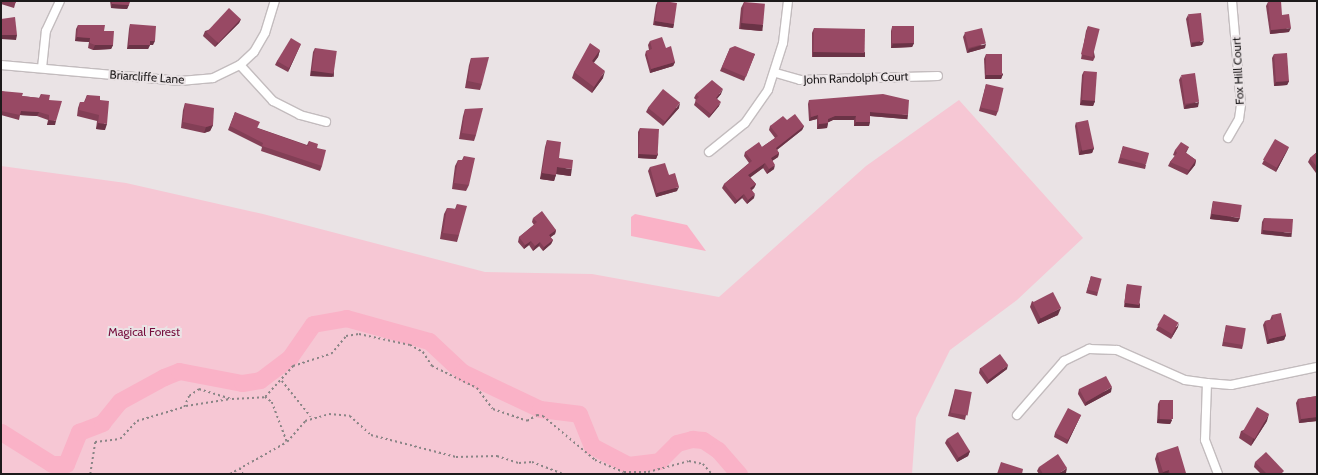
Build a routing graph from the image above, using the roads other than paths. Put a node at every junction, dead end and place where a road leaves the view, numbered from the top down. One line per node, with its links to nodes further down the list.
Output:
1 (60, 1): 7 (street)
2 (275, 1): 6 (street, Briarcliffe Lane)
3 (788, 1): 8 (street)
4 (1232, 1): 11 (street, Fox Hill Court)
5 (1, 65): 7 (street, Briarcliffe Lane)
6 (240, 65): 7 (street, Briarcliffe Lane); 10 (street)
7 (42, 68)
8 (776, 73): 9 (street, John Randolph Court); 12 (street)
9 (938, 76)
10 (326, 122)
11 (1228, 138)
12 (709, 152)
13 (1317, 367): 14 (street)
14 (1207, 383): 15 (street); 16 (street)
15 (1017, 415)
16 (1218, 474)

